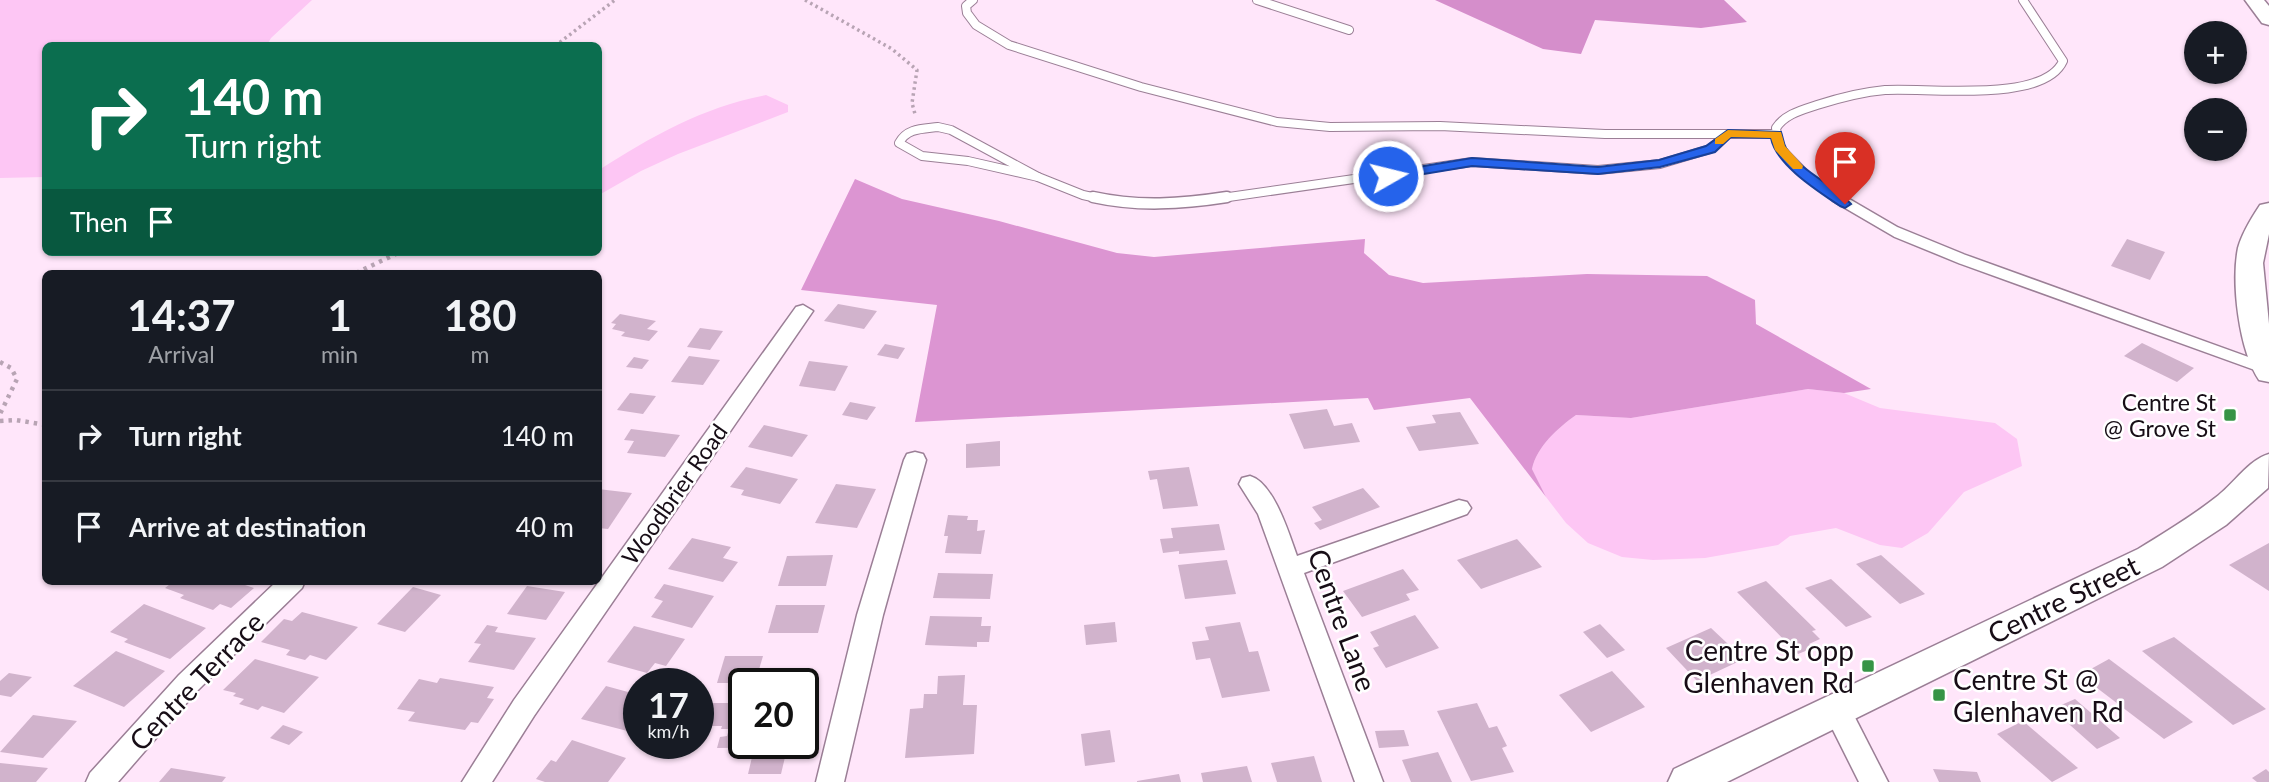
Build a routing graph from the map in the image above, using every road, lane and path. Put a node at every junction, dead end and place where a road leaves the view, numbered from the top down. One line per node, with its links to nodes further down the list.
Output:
1 (615, 0): 9 (path)
2 (805, 0): 10 (path)
3 (973, 0): 11 (lane)
4 (1257, 0): 8 (lane)
5 (2023, 0): 12 (lane)
6 (2254, 0): 7 (main road)
7 (2269, 19)
8 (1349, 30)
9 (560, 42)
10 (918, 129): 13 (lane); 13 (lane)
11 (1728, 134): 12 (lane); 13 (lane)
12 (1776, 134): 19 (lane)
13 (1038, 177)
14 (2269, 210): 19 (main road)
15 (392, 256): 16 (path)
16 (362, 270)
17 (803, 311): 31 (street, Woodbrier Road)
18 (0, 362): 20 (path)
19 (2268, 371)
20 (0, 414)
21 (0, 421): 22 (path)
22 (42, 424)
23 (915, 460): 32 (street)
24 (2269, 465): 29 (main road, Centre Street)
25 (1250, 484): 27 (street, Centre Lane)
26 (1459, 508): 27 (street)
27 (1290, 568): 33 (street, Centre Lane)
28 (289, 585): 30 (street, Centre Terrace)
29 (1836, 708): 34 (main road, Centre Street); 35 (street)
30 (100, 782)
31 (476, 782)
32 (830, 782)
33 (1369, 782)
34 (1688, 782)
35 (1874, 782)

